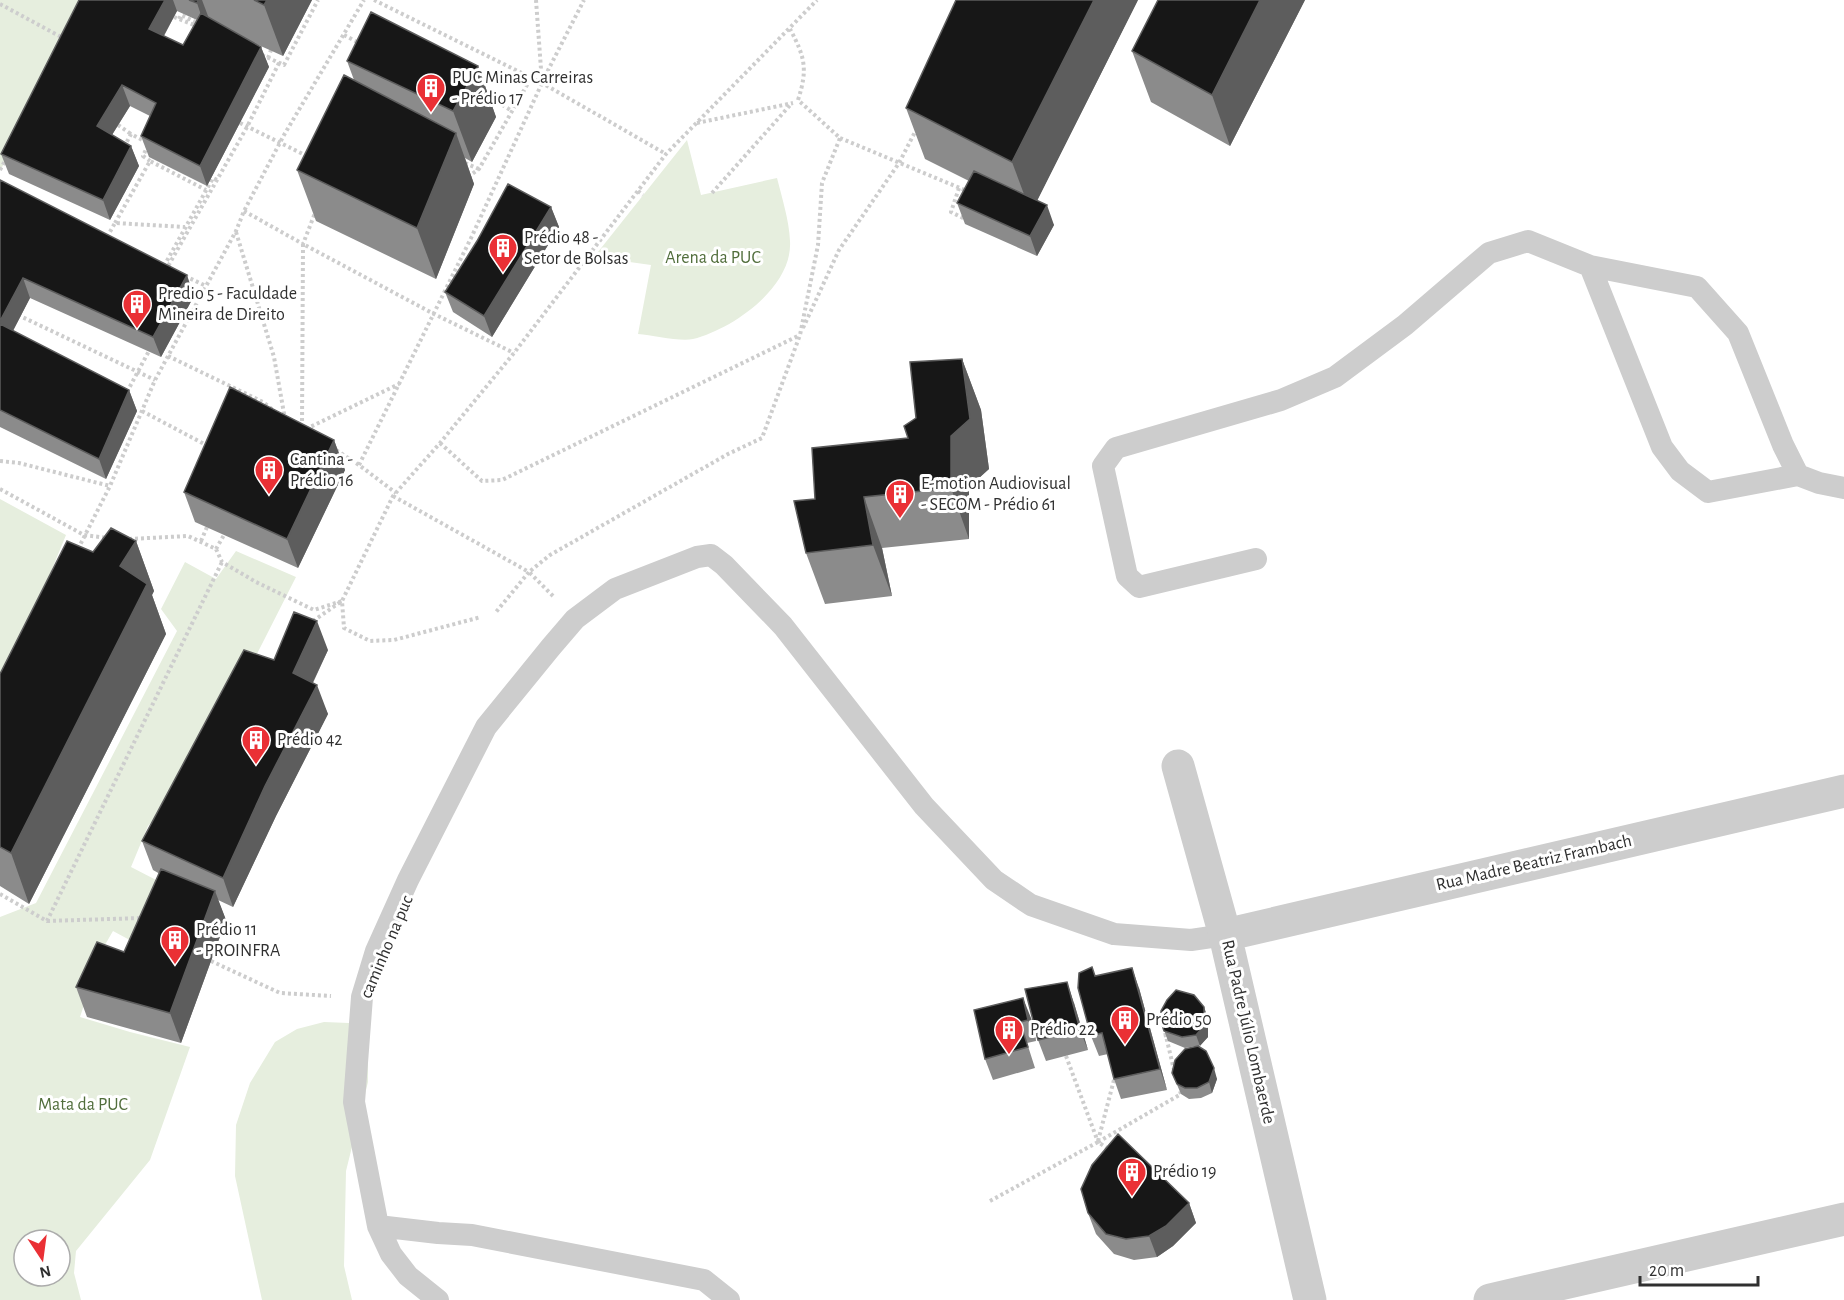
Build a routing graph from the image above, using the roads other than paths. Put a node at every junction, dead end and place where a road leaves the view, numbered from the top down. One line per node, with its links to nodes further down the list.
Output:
1 (1590, 266): 2 (lane); 2 (lane); 4 (lane)
2 (1798, 474): 3 (lane)
3 (1844, 488)
4 (1256, 559)
5 (1178, 766): 7 (street, Rua Padre Júlio Lombaerde)
6 (1844, 792): 7 (street, Rua Madre Beatriz Frambach)
7 (1225, 935): 9 (lane); 12 (street, Rua Padre Júlio Lombaerde)
8 (1844, 1219): 13 (street)
9 (378, 1226): 10 (lane); 11 (lane)
10 (438, 1300)
11 (729, 1300)
12 (1310, 1300)
13 (1490, 1300)

